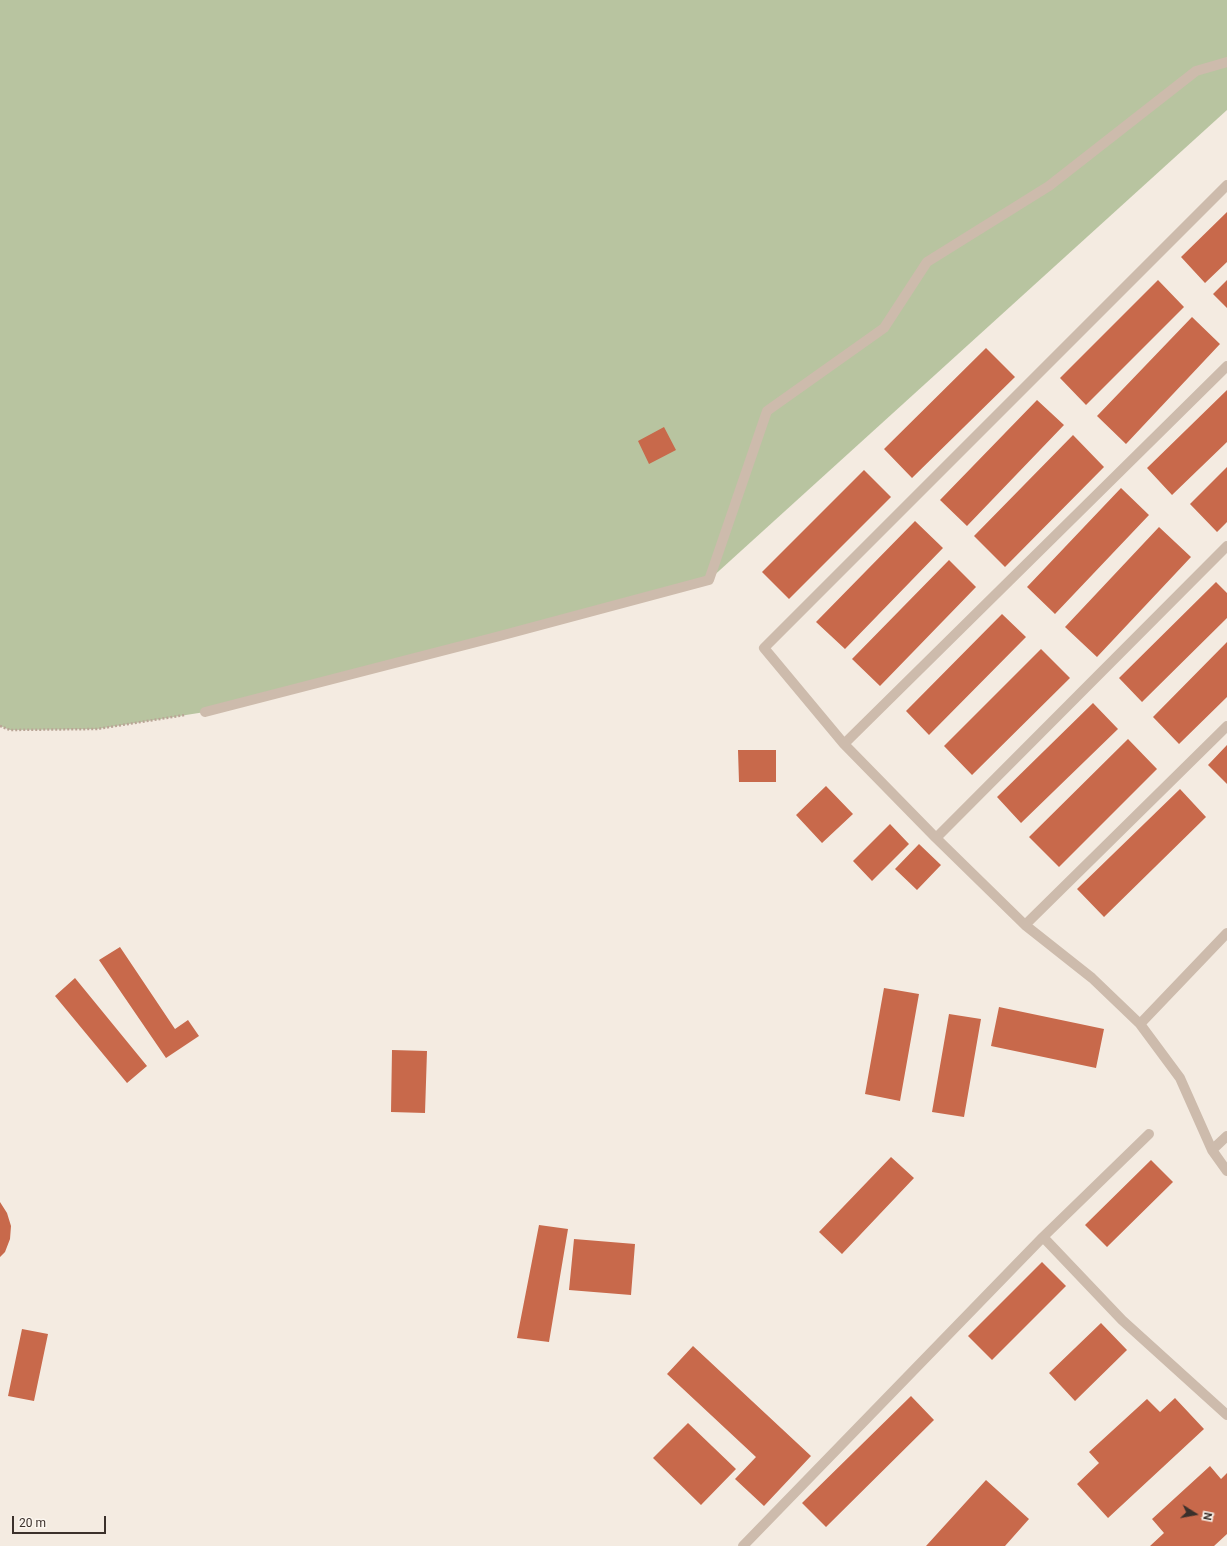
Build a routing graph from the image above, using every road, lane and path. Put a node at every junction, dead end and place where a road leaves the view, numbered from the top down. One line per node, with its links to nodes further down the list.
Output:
1 (1227, 62): 5 (street)
2 (1227, 185): 8 (street)
3 (1227, 366): 8 (street)
4 (1227, 546): 9 (street)
5 (206, 712): 6 (path)
6 (0, 726)
7 (1227, 726): 10 (street)
8 (844, 744): 9 (street)
9 (936, 838): 10 (street)
10 (1025, 925): 12 (street)
11 (1227, 933): 12 (street)
12 (1140, 1024): 15 (street)
13 (1149, 1134): 17 (street)
14 (1227, 1136): 15 (street)
15 (1212, 1150): 16 (street)
16 (1227, 1171)
17 (1043, 1237): 18 (street); 19 (street)
18 (1227, 1415)
19 (743, 1546)

